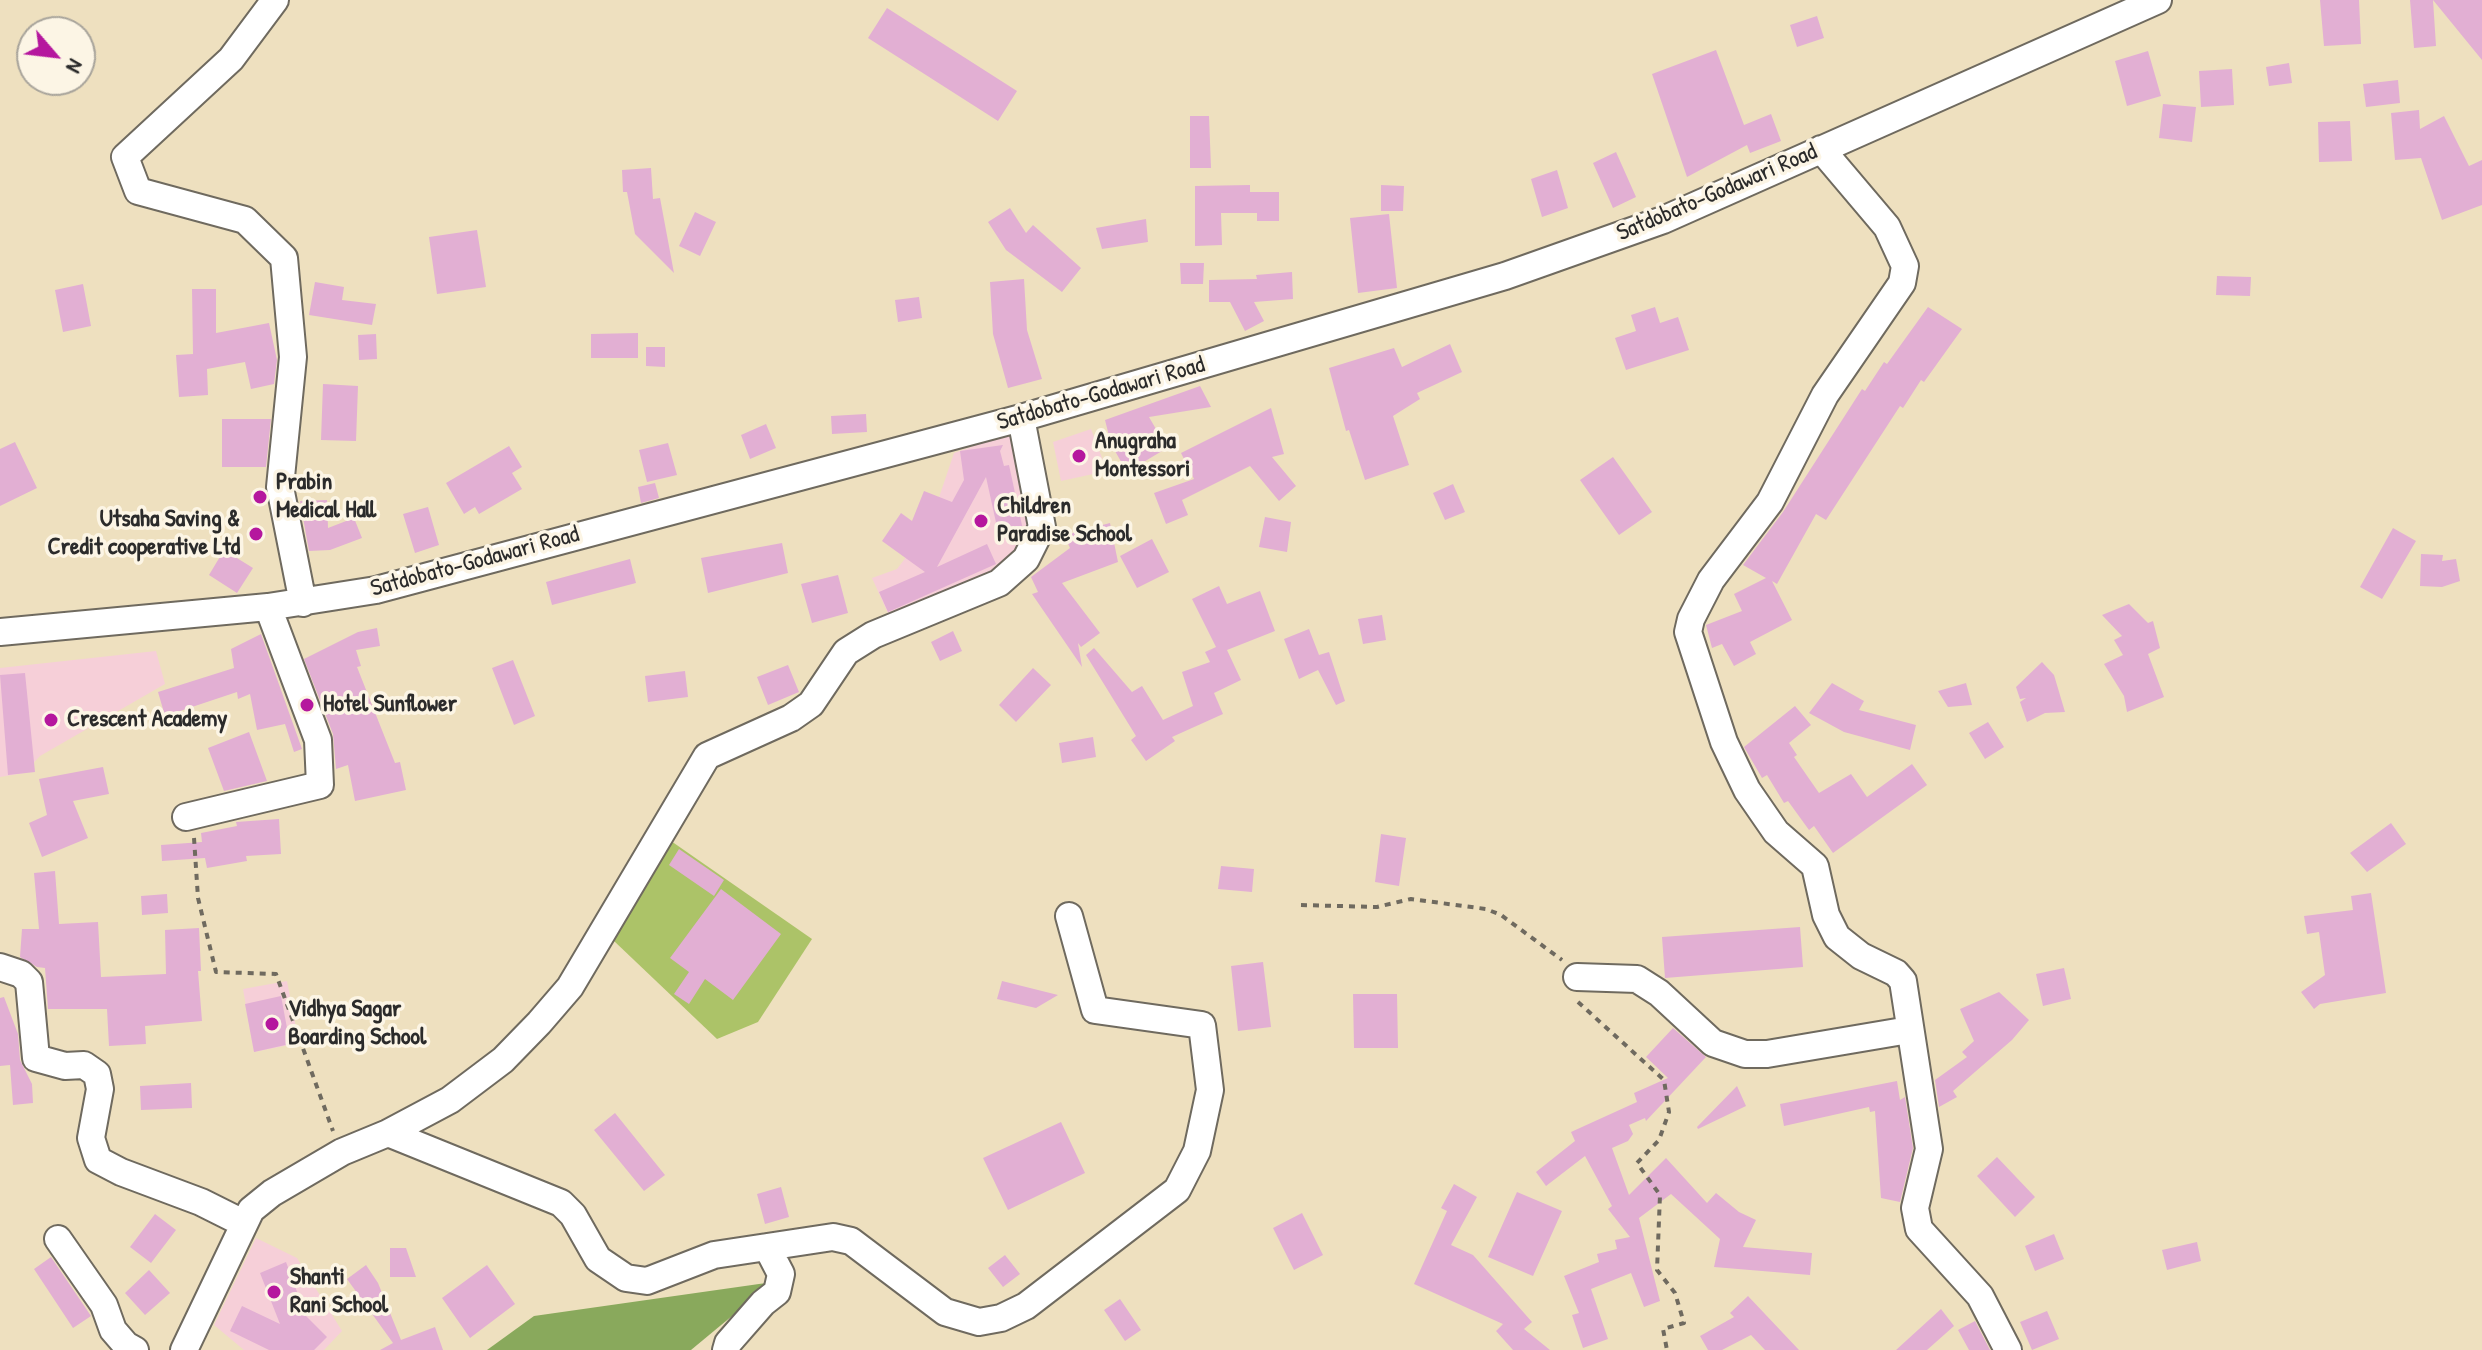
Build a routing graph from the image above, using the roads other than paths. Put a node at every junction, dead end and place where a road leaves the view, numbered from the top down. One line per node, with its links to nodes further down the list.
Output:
1 (275, 0): 5 (street)
2 (2158, 0): 3 (street, Satdobato-Godawari Road)
3 (1821, 149): 4 (street, Satdobato-Godawari Road); 12 (street)
4 (1021, 418): 5 (street, Satdobato-Godawari Road); 13 (street)
5 (303, 603): 6 (street, Satdobato-Godawari Road)
6 (268, 607): 7 (street, Satdobato-Godawari Road); 8 (street)
7 (0, 632)
8 (186, 817)
9 (1069, 916): 16 (street)
10 (0, 967): 14 (street)
11 (1577, 977): 12 (street)
12 (1909, 1030): 20 (street)
13 (388, 1133): 14 (street); 16 (street)
14 (243, 1223): 18 (street)
15 (58, 1239): 17 (street)
16 (767, 1247): 19 (street)
17 (135, 1350)
18 (184, 1350)
19 (726, 1350)
20 (2008, 1350)

